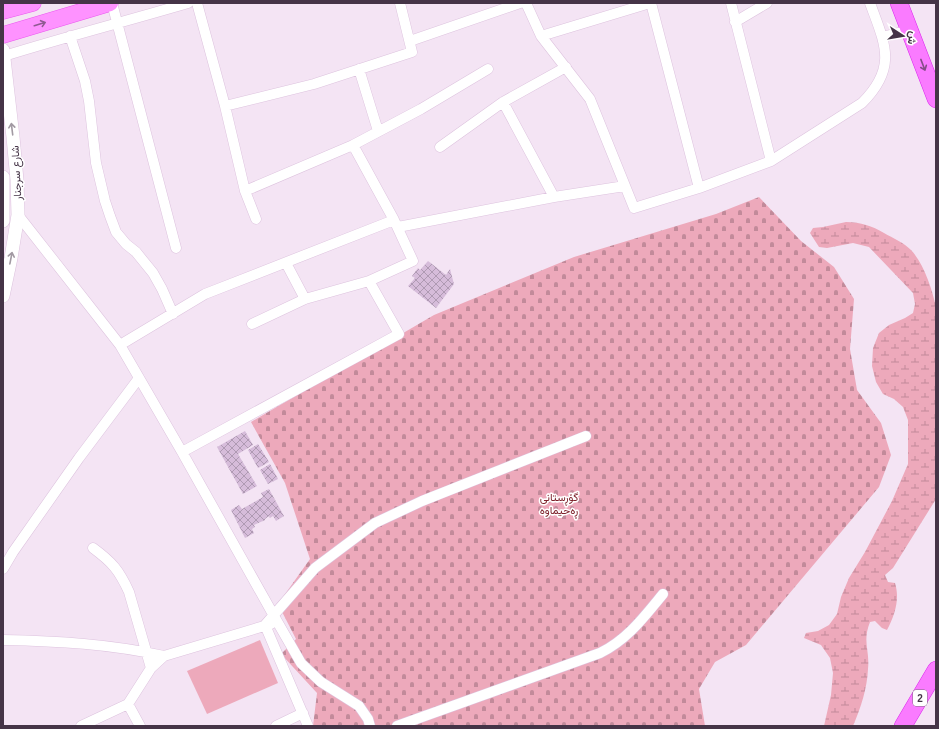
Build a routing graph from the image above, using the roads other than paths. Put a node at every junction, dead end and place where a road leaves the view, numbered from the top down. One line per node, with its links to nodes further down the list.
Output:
1 (33, 3): 13 (main road)
2 (111, 3): 15 (street); 17 (main road, one-way to 2)
3 (188, 3): 15 (street)
4 (197, 3): 28 (street)
5 (400, 3): 21 (street)
6 (520, 3): 21 (street)
7 (526, 3): 19 (street)
8 (650, 3): 19 (street); 35 (street)
9 (731, 3): 14 (street)
10 (767, 3): 14 (street)
11 (870, 3): 20 (street)
12 (899, 3): 16 (highway)
13 (3, 12)
14 (735, 22): 32 (street)
15 (118, 24): 18 (street); 42 (street)
16 (910, 30): 20 (street); 26 (highway, one-way to 26)
17 (3, 35)
18 (70, 36): 22 (street); 47 (street)
19 (541, 36): 23 (street)
20 (882, 37): 32 (street)
21 (410, 41): 24 (street)
22 (4, 53): 38 (street, شارع سرجنار, one-way to 22)
23 (566, 67): 27 (street); 34 (street)
24 (359, 69): 28 (street); 29 (street)
25 (488, 69): 29 (street)
26 (936, 99)
27 (503, 102): 31 (street); 37 (street)
28 (225, 106): 36 (street)
29 (378, 131): 30 (street)
30 (353, 145): 36 (street); 41 (street)
31 (440, 147)
32 (771, 161): 35 (street)
33 (3, 177): 40 (street, شارع سرجنار)
34 (625, 186): 35 (street); 37 (street)
35 (699, 188)
36 (245, 190): 39 (street)
37 (554, 197): 41 (street)
38 (18, 215): 45 (street, شارع سرجنار, one-way to 38); 49 (street)
39 (256, 219)
40 (3, 221)
41 (396, 224): 43 (street); 44 (street)
42 (176, 248)
43 (286, 263): 46 (street); 47 (street)
44 (369, 281): 46 (street); 52 (street)
45 (3, 296)
46 (305, 299): 48 (street)
47 (173, 314): 49 (street)
48 (252, 324)
49 (120, 345): 50 (street)
50 (139, 378): 52 (street); 54 (street)
51 (586, 436): 56 (street)
52 (182, 452): 56 (street)
53 (93, 548): 59 (street)
54 (3, 569)
55 (663, 594): 70 (street)
56 (275, 619): 57 (street); 69 (street)
57 (265, 625): 60 (street); 64 (street)
58 (3, 640): 59 (street)
59 (146, 652): 60 (street); 61 (street)
60 (164, 656): 61 (street)
61 (151, 668): 63 (street)
62 (936, 670): 71 (highway, 2)
63 (128, 704): 65 (street); 66 (street)
64 (303, 713): 67 (street); 68 (street)
65 (81, 726)
66 (140, 726)
67 (276, 726)
68 (308, 726)
69 (370, 726)
70 (397, 726)
71 (903, 726)

